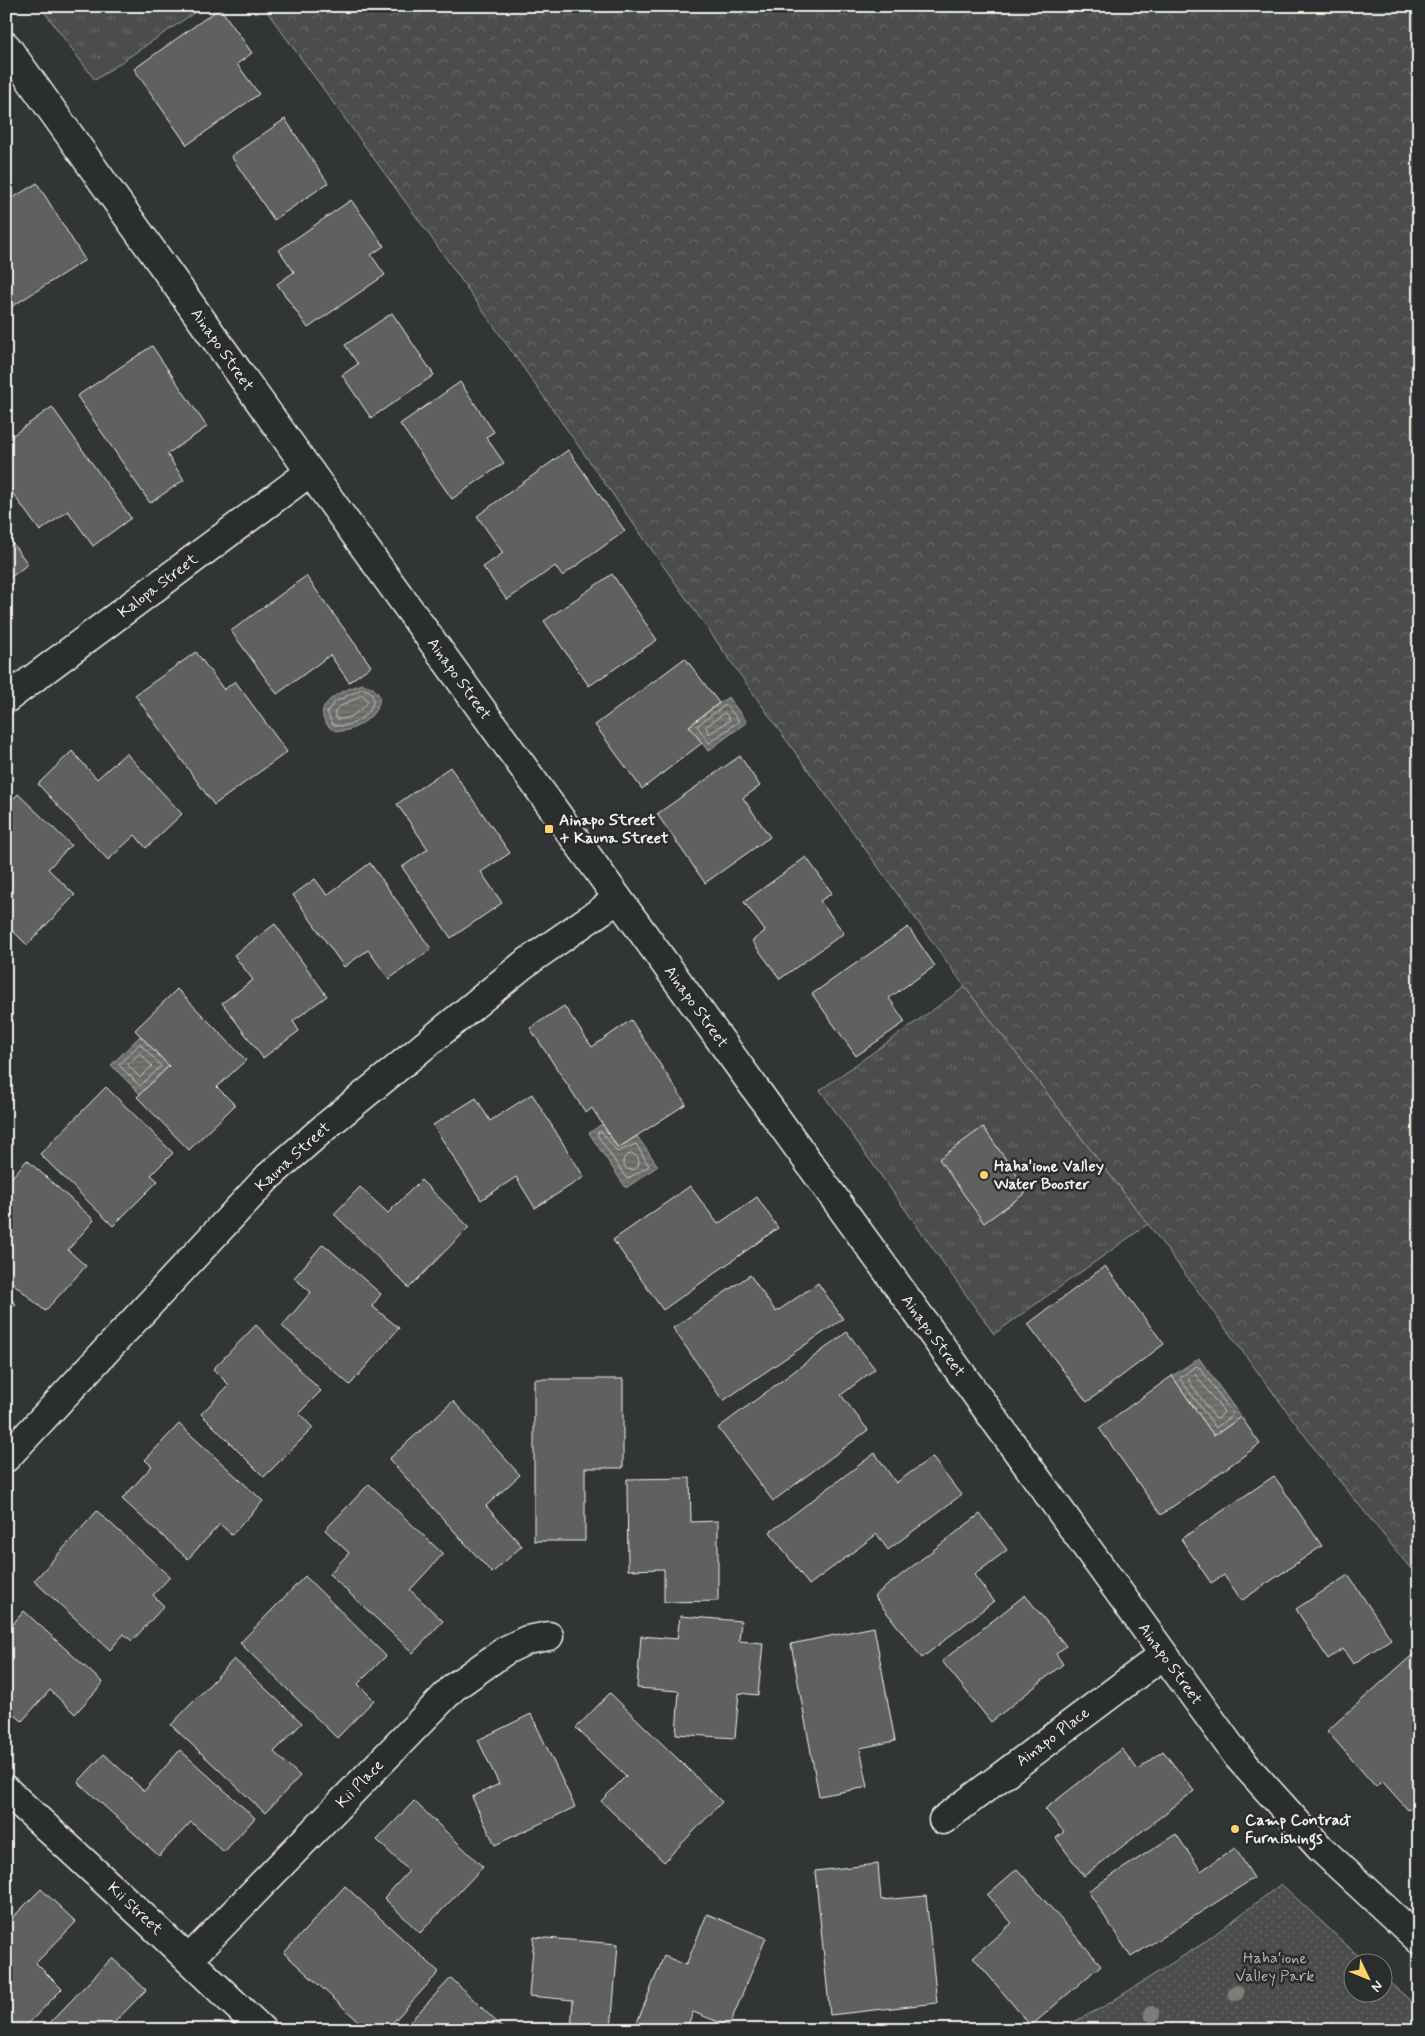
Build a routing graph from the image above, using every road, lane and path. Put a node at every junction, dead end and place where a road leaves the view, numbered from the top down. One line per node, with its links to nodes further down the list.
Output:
1 (7, 48): 2 (street, Ainapo Street)
2 (310, 472): 3 (street, Kalopa Street); 4 (street, Ainapo Street)
3 (6, 699)
4 (618, 899): 5 (street, Kauna Street); 7 (street, Ainapo Street)
5 (6, 1458)
6 (549, 1636): 11 (street, Kii Place)
7 (1163, 1655): 9 (street, Ainapo Place); 10 (street, Ainapo Street)
8 (6, 1790): 11 (street, Kii Street)
9 (943, 1820)
10 (1419, 1940)
11 (189, 1959): 12 (street, Kii Street)
12 (262, 2030)

